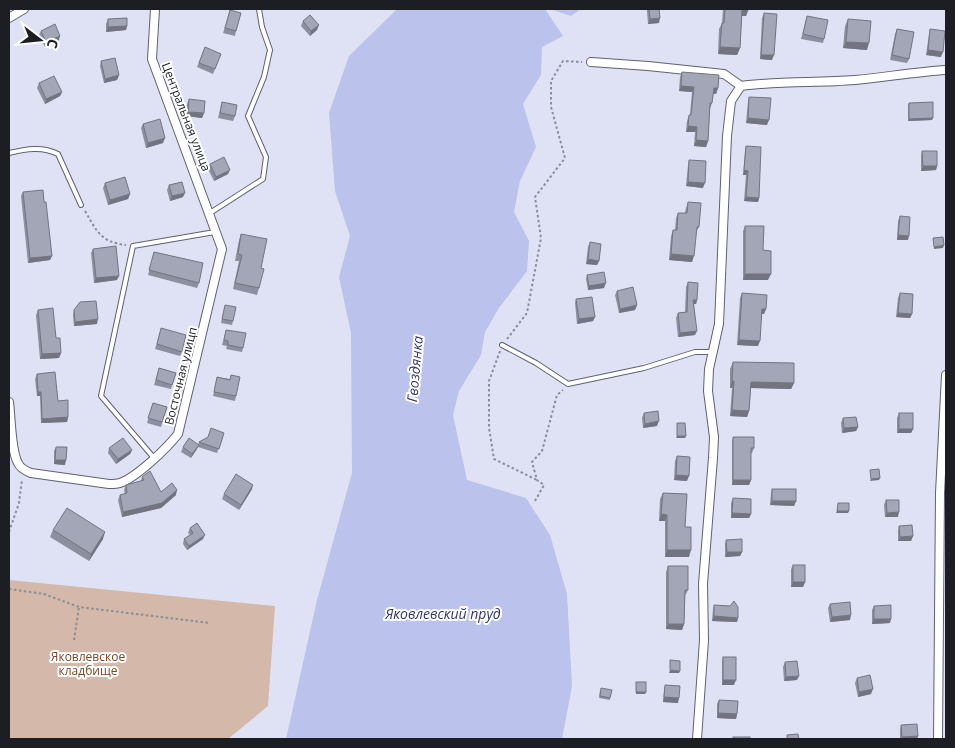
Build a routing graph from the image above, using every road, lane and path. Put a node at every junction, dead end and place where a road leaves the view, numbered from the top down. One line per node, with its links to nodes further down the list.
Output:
1 (24, 9): 4 (street)
2 (155, 9): 10 (street, Центральная улица)
3 (259, 9): 10 (lane)
4 (9, 18)
5 (591, 62): 7 (street); 13 (path)
6 (946, 70): 7 (street)
7 (741, 86): 14 (street)
8 (9, 153): 9 (lane)
9 (81, 205): 12 (path)
10 (210, 212): 11 (street, Центральная улица)
11 (216, 231): 12 (lane); 18 (street, Восточная улицп)
12 (133, 246): 18 (lane)
13 (502, 345): 16 (lane); 20 (path)
14 (713, 352): 16 (lane); 27 (street)
15 (946, 375): 28 (street)
16 (568, 384): 20 (path)
17 (9, 402): 19 (street)
18 (154, 458): 19 (street, Восточная улицп)
19 (23, 469): 22 (path)
20 (537, 480): 21 (path)
21 (535, 501)
22 (9, 532)
23 (9, 589): 24 (path)
24 (79, 607): 25 (path); 26 (path)
25 (210, 623)
26 (74, 640)
27 (697, 739)
28 (938, 739)

